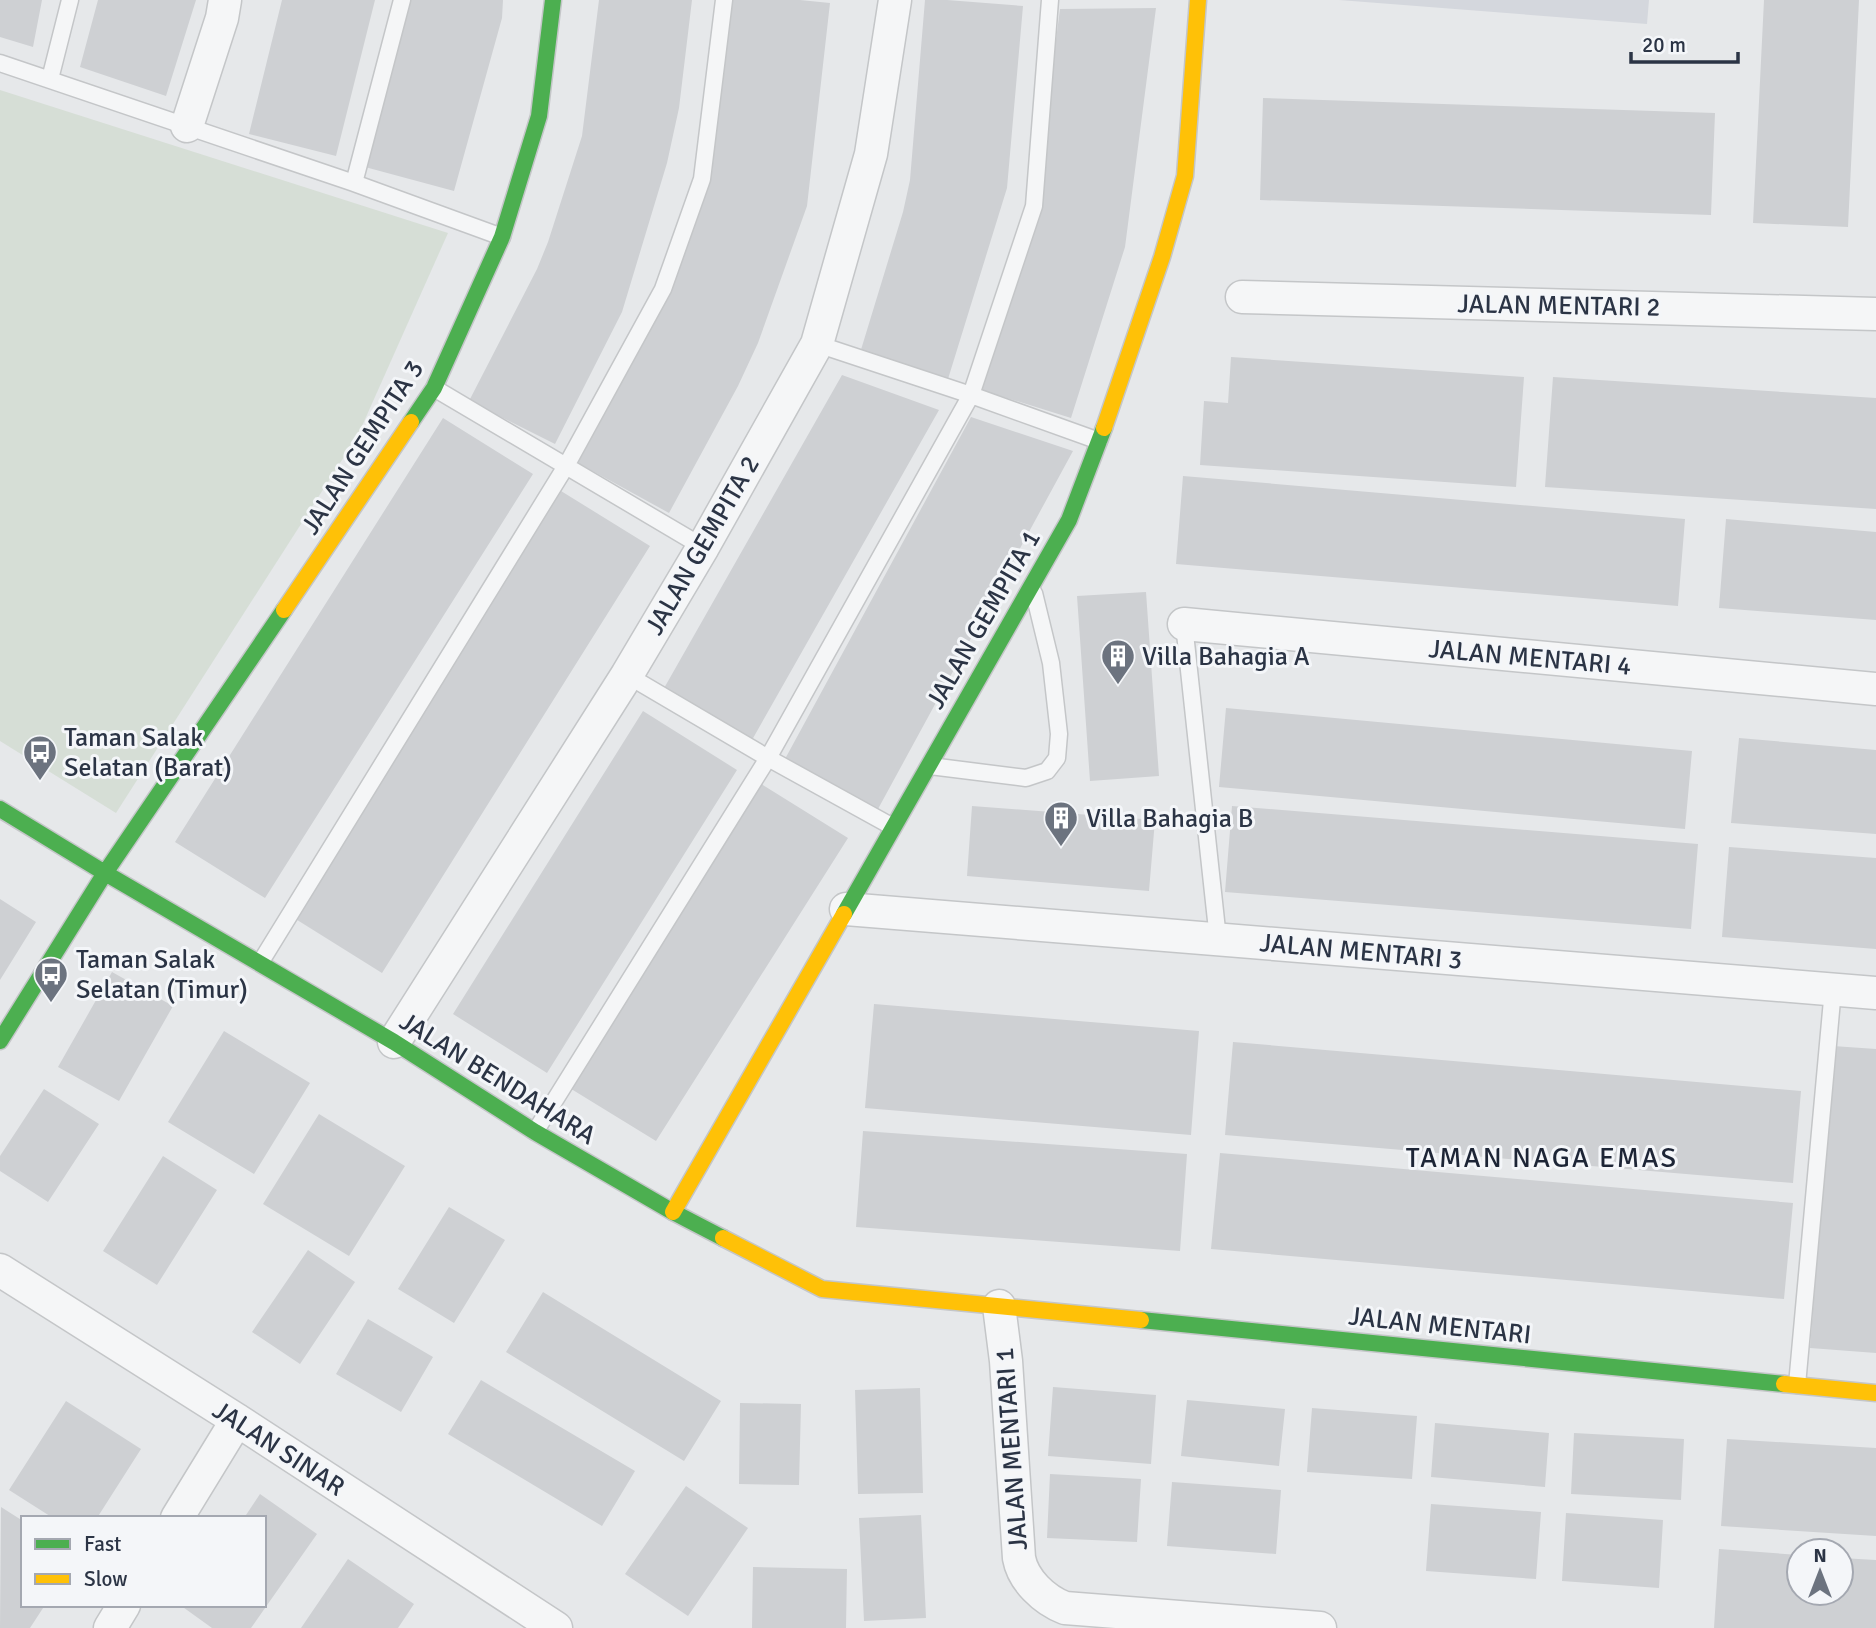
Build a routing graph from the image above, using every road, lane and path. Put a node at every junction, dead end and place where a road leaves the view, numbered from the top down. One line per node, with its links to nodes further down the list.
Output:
1 (70, 0): 10 (lane)
2 (225, 0): 11 (street)
3 (402, 0): 12 (lane)
4 (553, 0): 13 (street, JALAN GEMPITA 3)
5 (724, 0): 20 (lane)
6 (895, 0): 16 (street, JALAN GEMPITA 2)
7 (1050, 0): 18 (lane)
8 (1198, 0): 19 (street, JALAN GEMPITA 1)
9 (0, 64): 10 (lane)
10 (50, 79): 11 (lane)
11 (187, 126): 12 (lane)
12 (354, 183): 13 (lane)
13 (502, 237): 17 (street, JALAN GEMPITA 3)
14 (1241, 297): 15 (street, JALAN MENTARI 2)
15 (1876, 314)
16 (817, 344): 18 (lane); 21 (street, JALAN GEMPITA 2)
17 (434, 388): 20 (lane); 30 (street, JALAN GEMPITA 3)
18 (971, 395): 19 (lane); 26 (lane)
19 (1099, 441): 22 (street, JALAN GEMPITA 1)
20 (566, 466): 21 (lane); 33 (lane)
21 (703, 547): 24 (street, JALAN GEMPITA 2)
22 (1032, 584): 27 (street, JALAN GEMPITA 1); 27 (lane)
23 (1184, 624): 25 (street, JALAN MENTARI 4); 32 (lane)
24 (626, 675): 26 (lane); 37 (street, JALAN GEMPITA 2)
25 (1876, 689)
26 (768, 758): 29 (lane); 38 (lane)
27 (928, 765): 29 (street, JALAN GEMPITA 1)
28 (0, 809): 30 (street, JALAN BENDAHARA)
29 (893, 827): 31 (street, JALAN GEMPITA 1)
30 (105, 873): 33 (street, JALAN BENDAHARA); 36 (street, JALAN GEMPITA 3)
31 (846, 909): 32 (street, JALAN MENTARI 3); 39 (street, JALAN GEMPITA 1)
32 (1218, 939): 34 (street, JALAN MENTARI 3)
33 (260, 964): 37 (street, JALAN BENDAHARA)
34 (1833, 989): 35 (street, JALAN MENTARI 3); 42 (lane)
35 (1876, 993)
36 (0, 1041)
37 (394, 1042): 38 (street, JALAN BENDAHARA)
38 (535, 1132): 39 (street, JALAN BENDAHARA)
39 (673, 1212): 41 (street, JALAN BENDAHARA)
40 (0, 1270): 44 (street, JALAN SINAR)
41 (999, 1307): 42 (street, JALAN MENTARI); 49 (street, JALAN MENTARI 1)
42 (1797, 1385): 43 (street, JALAN MENTARI)
43 (1876, 1393)
44 (237, 1420): 45 (street); 48 (street, JALAN SINAR)
45 (178, 1516)
46 (123, 1607): 47 (street)
47 (110, 1628)
48 (556, 1628)
49 (1320, 1628)

